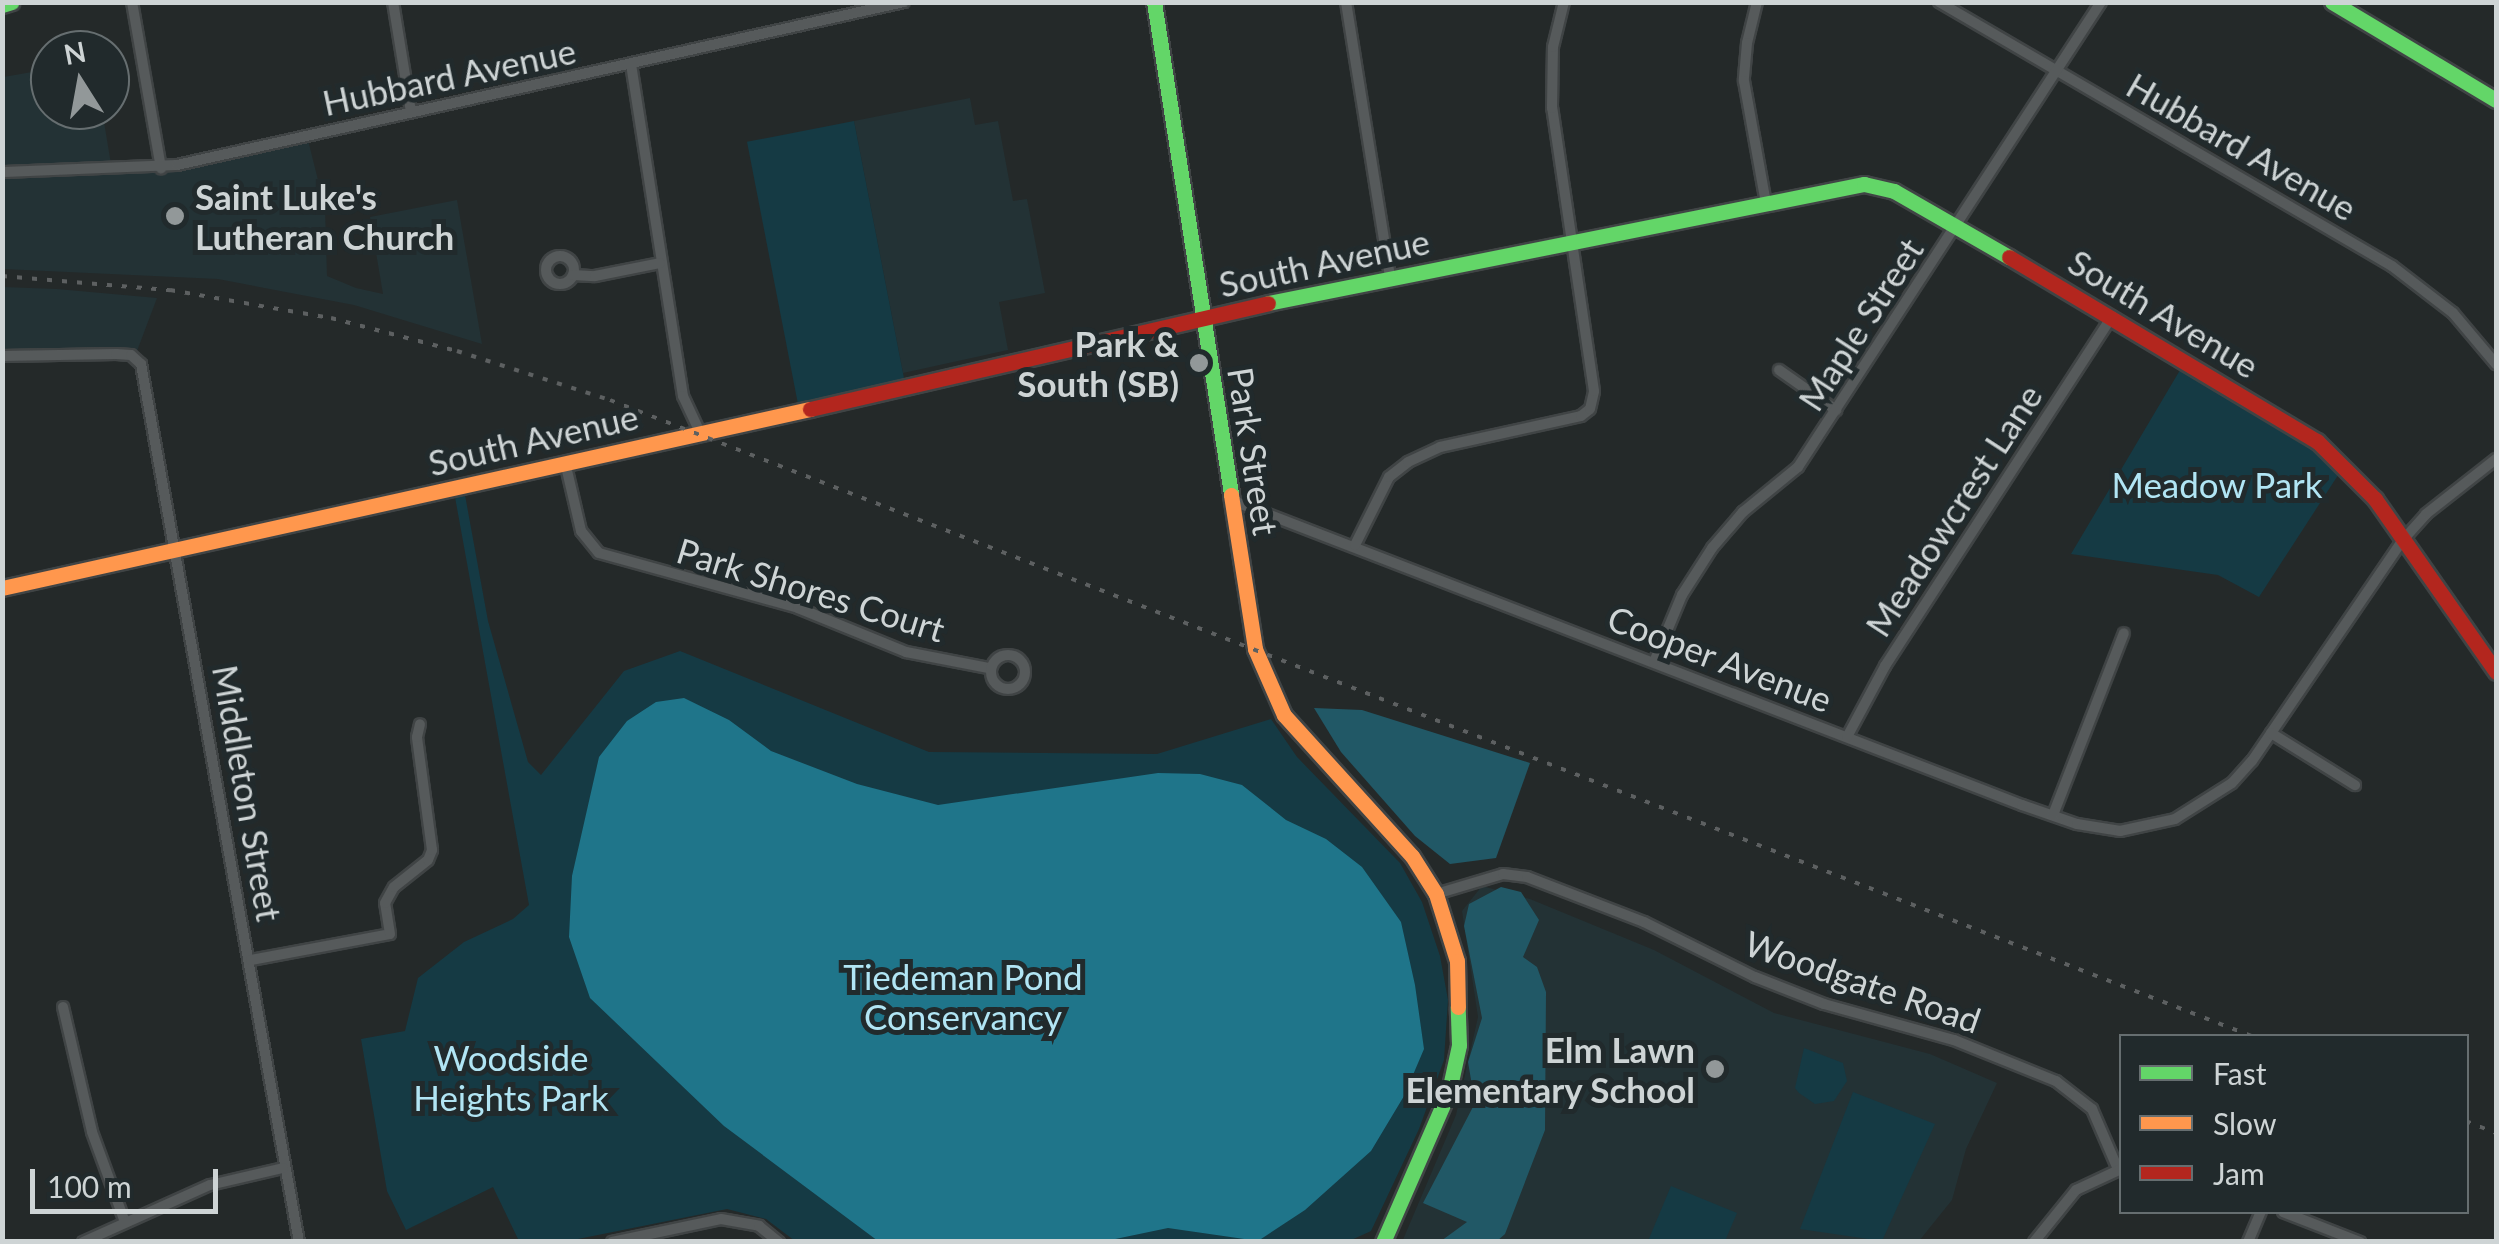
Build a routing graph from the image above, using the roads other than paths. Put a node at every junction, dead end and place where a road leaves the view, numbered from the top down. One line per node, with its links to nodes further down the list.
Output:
1 (12, 2): 12 (street)
2 (132, 2): 17 (street)
3 (393, 2): 16 (street)
4 (904, 2): 13 (street, Hubbard Avenue)
5 (1154, 2): 26 (street, Park Street)
6 (1346, 2): 24 (street)
7 (1564, 2): 21 (street)
8 (1758, 2): 19 (street)
9 (1939, 2): 14 (street, Hubbard Avenue)
10 (2101, 2): 14 (street, Maple Street)
11 (2332, 2): 15 (street)
12 (2, 4)
13 (631, 64): 16 (street, Hubbard Avenue); 22 (street)
14 (2058, 70): 20 (street, Maple Street); 28 (street, Hubbard Avenue)
15 (2496, 100)
16 (411, 112): 17 (street, Hubbard Avenue)
17 (160, 168): 18 (street, Hubbard Avenue)
18 (2, 172)
19 (1766, 203): 20 (street, South Avenue); 21 (street, South Avenue)
20 (1957, 226): 25 (street, South Avenue); 30 (street, Maple Street)
21 (1572, 243): 24 (street, South Avenue); 36 (street)
22 (660, 263): 23 (street); 31 (street)
23 (573, 275)
24 (1390, 278): 26 (street, South Avenue)
25 (2112, 316): 35 (street, South Avenue); 45 (street, Meadowcrest Lane)
26 (1202, 319): 31 (street, South Avenue); 34 (street, Park Street)
27 (2, 356): 37 (street, Middleton Street)
28 (2496, 364)
29 (1778, 370): 30 (street)
30 (1836, 410): 40 (street, Maple Street)
31 (700, 432): 33 (street, South Avenue)
32 (2496, 459): 35 (street, Cooper Avenue)
33 (565, 462): 37 (street, South Avenue); 41 (street, Park Shores Court)
34 (1231, 500): 36 (street, Cooper Avenue); 48 (street, Park Street)
35 (2402, 541): 42 (street, South Avenue); 44 (street, Cooper Avenue)
36 (1355, 546): 40 (street, Cooper Avenue)
37 (174, 550): 38 (street, South Avenue); 49 (street, Middleton Street)
38 (2, 588)
39 (2124, 633): 47 (street)
40 (1654, 662): 45 (street, Cooper Avenue)
41 (988, 668)
42 (2496, 672)
43 (420, 724): 49 (street)
44 (2271, 732): 46 (street); 47 (street, Cooper Avenue)
45 (1848, 737): 47 (street, Cooper Avenue)
46 (2354, 786)
47 (2053, 815)
48 (1436, 894): 51 (street, Woodgate Road); 61 (street, Park Street)
49 (250, 960): 52 (street, Middleton Street)
50 (63, 1007): 56 (street)
51 (2119, 1167)
52 (283, 1168): 56 (street); 58 (street, Middleton Street)
53 (2119, 1169): 62 (street)
54 (2260, 1214): 63 (street)
55 (2287, 1214): 64 (street)
56 (126, 1222): 57 (street)
57 (83, 1242)
58 (300, 1242)
59 (612, 1242): 60 (street)
60 (779, 1242)
61 (1384, 1242)
62 (2034, 1242)
63 (2248, 1242)
64 (2360, 1242)

